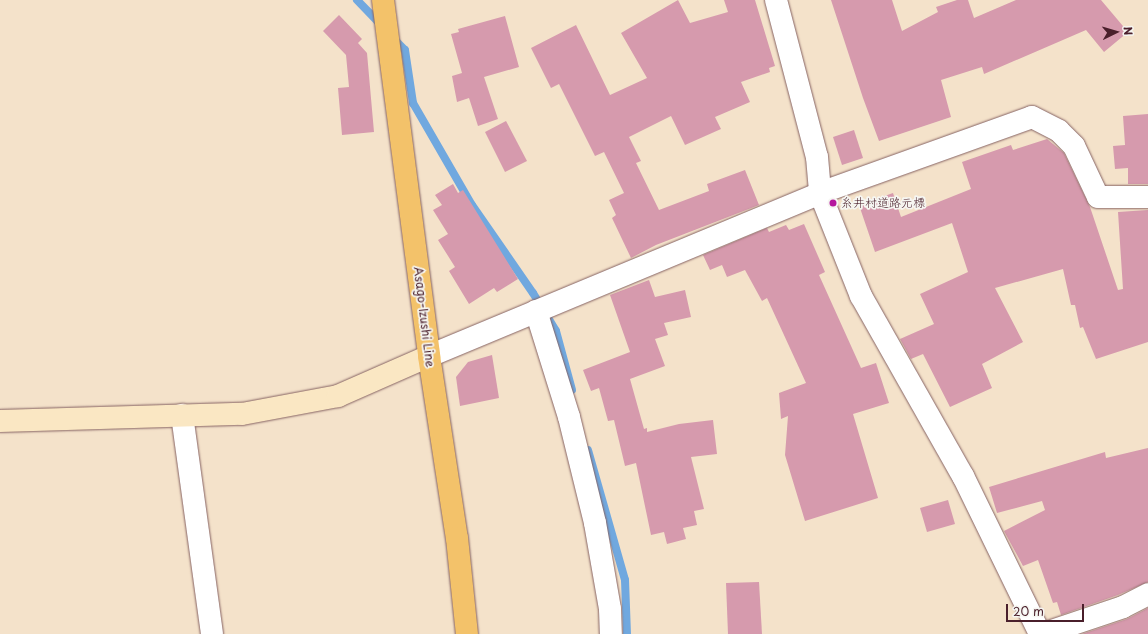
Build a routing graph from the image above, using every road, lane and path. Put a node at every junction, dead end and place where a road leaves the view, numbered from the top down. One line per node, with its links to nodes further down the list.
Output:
1 (383, 0): 6 (main road, Asago-Izushi Line)
2 (776, 0): 3 (street)
3 (820, 193): 4 (street); 5 (street); 13 (street)
4 (1148, 197)
5 (536, 311): 6 (street); 12 (street)
6 (429, 356): 7 (street); 11 (main road, Asago-Izushi Line)
7 (182, 415): 8 (street); 10 (street)
8 (0, 421)
9 (1148, 594): 13 (street)
10 (212, 634)
11 (467, 634)
12 (611, 634)
13 (1041, 634)

